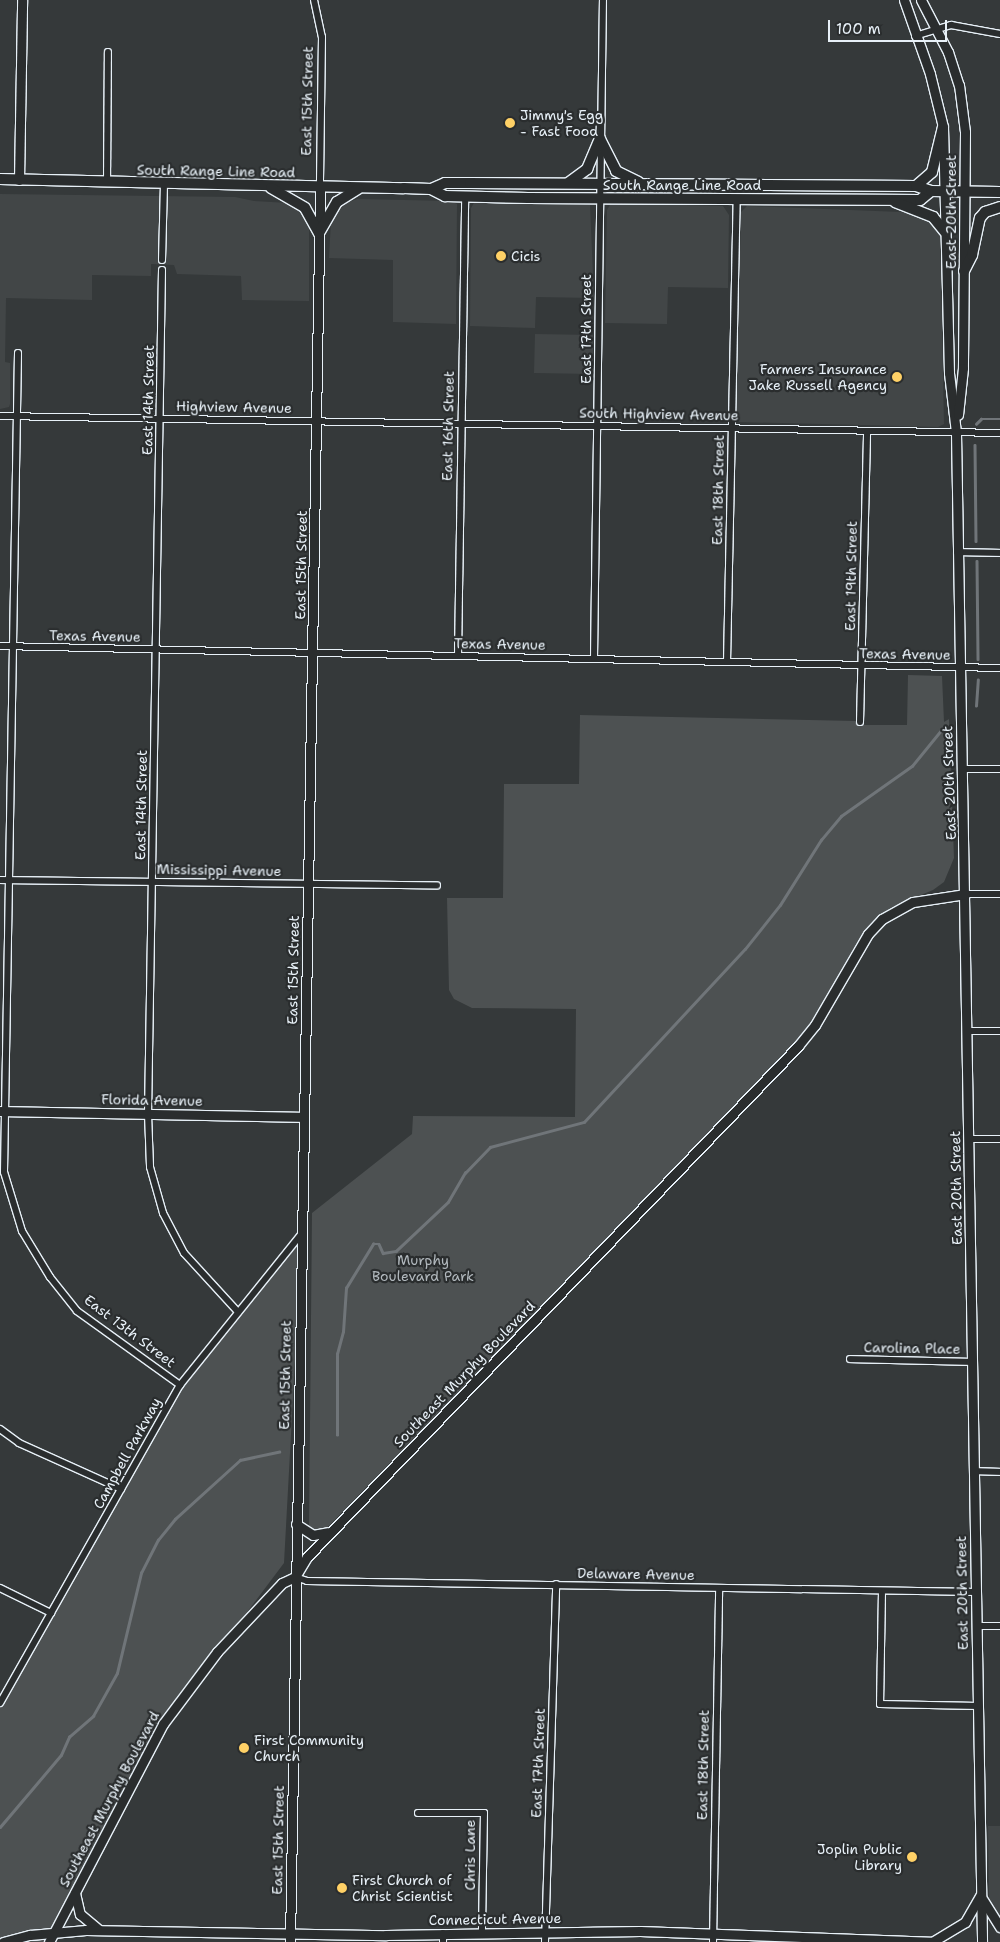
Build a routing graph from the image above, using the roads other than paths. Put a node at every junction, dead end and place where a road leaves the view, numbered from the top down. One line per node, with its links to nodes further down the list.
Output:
1 (22, 0): 13 (main road)
2 (314, 0): 21 (street, East 15th Street)
3 (603, 0): 11 (street, East 17th Street)
4 (904, 0): 8 (main road, East 20th Street)
5 (921, 0): 6 (main road, East 20th Street)
6 (935, 27): 7 (street); 8 (street); 26 (main road, East 20th Street)
7 (1000, 34)
8 (915, 36): 10 (main road, East 20th Street)
9 (108, 52): 14 (street)
10 (942, 127): 20 (main road); 25 (main road, East 20th Street)
11 (600, 139): 16 (main road); 17 (street, East 17th Street); 18 (main road)
12 (0, 179): 13 (main road, South Range Line Road)
13 (19, 180): 14 (main road, South Range Line Road)
14 (107, 183): 15 (main road, South Range Line Road)
15 (164, 184): 19 (main road, South Range Line Road); 35 (street)
16 (567, 184): 17 (main road, South Range Line Road); 23 (main road, South Range Line Road)
17 (599, 184): 18 (main road, South Range Line Road); 29 (street, East 17th Street)
18 (646, 185): 20 (main road, South Range Line Road)
19 (268, 186): 21 (main road, South Range Line Road); 34 (main road)
20 (916, 186): 24 (main road, South Range Line Road)
21 (320, 187): 22 (main road, South Range Line Road); 34 (main road, East 15th Street)
22 (362, 188): 23 (main road, South Range Line Road); 34 (main road)
23 (431, 190): 28 (main road, South Range Line Road)
24 (931, 191): 25 (main road, South Range Line Road); 31 (main road, South Range Line Road)
25 (944, 191): 26 (main road, South Range Line Road); 33 (main road, East 20th Street)
26 (965, 191): 27 (main road, South Range Line Road); 37 (main road, East 20th Street)
27 (1000, 192)
28 (464, 196): 29 (main road, South Range Line Road); 43 (street, East 16th Street)
29 (599, 198): 30 (main road, South Range Line Road); 44 (street, East 17th Street)
30 (737, 199): 31 (main road, South Range Line Road); 45 (street, East 18th Street)
31 (892, 200): 33 (main road)
32 (1000, 207): 37 (main road)
33 (945, 232): 47 (main road, East 20th Street)
34 (319, 233): 42 (main road, East 15th Street)
35 (162, 260)
36 (162, 270): 41 (street, East 14th Street)
37 (964, 270): 47 (main road, East 20th Street)
38 (18, 353): 40 (street, East 13th Street)
39 (0, 416): 40 (street, Highview Avenue)
40 (17, 416): 41 (street, Highview Avenue); 52 (street, East 13th Street)
41 (160, 419): 42 (street, Highview Avenue); 53 (street, East 14th Street)
42 (318, 421): 43 (street, South Highview Avenue); 54 (main road, East 15th Street)
43 (461, 423): 44 (street, South Highview Avenue); 55 (street, East 16th Street)
44 (598, 425): 45 (street, South Highview Avenue); 56 (street, East 17th Street)
45 (732, 428): 46 (street, South Highview Avenue); 57 (street, East 18th Street)
46 (867, 431): 47 (street, South Highview Avenue); 58 (street, East 19th Street)
47 (956, 433): 48 (street, South Highview Avenue); 49 (main road, East 20th Street)
48 (1000, 433)
49 (958, 552): 50 (street); 59 (main road, East 20th Street)
50 (1000, 552)
51 (0, 646): 52 (street, Texas Avenue)
52 (12, 646): 53 (street, Texas Avenue); 65 (street, East 13th Street)
53 (156, 650): 54 (street, Texas Avenue); 66 (street, East 14th Street)
54 (313, 653): 55 (street, Texas Avenue); 67 (main road, East 15th Street)
55 (458, 656): 56 (street, Texas Avenue)
56 (594, 658): 57 (street, Texas Avenue)
57 (727, 662): 58 (street, Texas Avenue)
58 (861, 665): 59 (street, Texas Avenue); 61 (street, East 19th Street)
59 (960, 667): 60 (street, Texas Avenue); 62 (main road, East 20th Street)
60 (1000, 668)
61 (860, 722)
62 (962, 769): 63 (street); 69 (main road, East 20th Street)
63 (1000, 769)
64 (0, 880): 65 (street, Mississippi Avenue)
65 (8, 880): 66 (street, Mississippi Avenue); 73 (street, East 13th Street)
66 (152, 882): 67 (street, Mississippi Avenue); 74 (street, East 14th Street)
67 (308, 884): 68 (street, Mississippi Avenue); 75 (main road, East 15th Street)
68 (437, 885)
69 (965, 894): 70 (street); 71 (main road, East 20th Street); 88 (main road, Southeast Murphy Boulevard)
70 (1000, 894)
71 (968, 1031): 72 (street); 76 (main road, East 20th Street)
72 (1000, 1031)
73 (2, 1111): 74 (main road, Florida Avenue); 82 (street, East 13th Street)
74 (148, 1114): 75 (main road, Florida Avenue); 79 (street, East 14th Street)
75 (304, 1116): 78 (main road, East 15th Street)
76 (969, 1139): 77 (street); 81 (main road, East 20th Street)
77 (1000, 1139)
78 (302, 1233): 79 (street, Campbell Parkway); 87 (main road, East 15th Street)
79 (238, 1312): 82 (street, Campbell Parkway)
80 (850, 1359): 81 (street, Carolina Place)
81 (972, 1362): 84 (main road, East 20th Street)
82 (180, 1385): 86 (street, Campbell Parkway)
83 (0, 1429): 86 (street)
84 (974, 1471): 85 (street); 94 (main road, East 20th Street)
85 (1000, 1472)
86 (121, 1489): 95 (street, Campbell Parkway)
87 (296, 1524): 88 (main road); 89 (main road, East 15th Street)
88 (333, 1529): 89 (main road, Southeast Murphy Boulevard)
89 (295, 1577): 90 (street, Delaware Avenue); 101 (main road, Southeast Murphy Boulevard); 109 (main road, East 15th Street)
90 (556, 1584): 92 (street, Delaware Avenue); 105 (street, East 17th Street)
91 (0, 1588): 95 (street)
92 (719, 1588): 93 (street, Delaware Avenue); 108 (street, East 18th Street)
93 (882, 1592): 94 (street, Delaware Avenue); 99 (street)
94 (976, 1592): 96 (main road, East 20th Street)
95 (51, 1613): 98 (street, Campbell Parkway)
96 (977, 1626): 97 (street); 99 (main road, East 20th Street)
97 (1000, 1626)
98 (0, 1703)
99 (978, 1706): 102 (main road, East 20th Street)
100 (418, 1812): 107 (street, Chris Lane)
101 (76, 1890): 104 (main road); 106 (main road, Southeast Murphy Boulevard)
102 (981, 1894): 103 (main road); 116 (main road); 118 (main road, East 20th Street)
103 (1000, 1927)
104 (99, 1930): 106 (main road, Connecticut Avenue); 109 (main road, Connecticut Avenue)
105 (546, 1930): 107 (main road, Connecticut Avenue); 108 (main road, Connecticut Avenue); 115 (street, East 17th Street)
106 (54, 1932): 113 (main road, Connecticut Avenue); 114 (main road, Southeast Murphy Boulevard)
107 (482, 1932): 110 (main road, Connecticut Avenue)
108 (713, 1937): 111 (main road, Connecticut Avenue)
109 (290, 1938): 110 (main road, Connecticut Avenue)
110 (443, 1938)
111 (823, 1940): 112 (main road, Connecticut Avenue)
112 (875, 1941): 116 (main road, Connecticut Avenue)
113 (4, 1942)
114 (49, 1942)
115 (545, 1942)
116 (932, 1942): 117 (main road, Connecticut Avenue)
117 (937, 1942)
118 (982, 1942)

